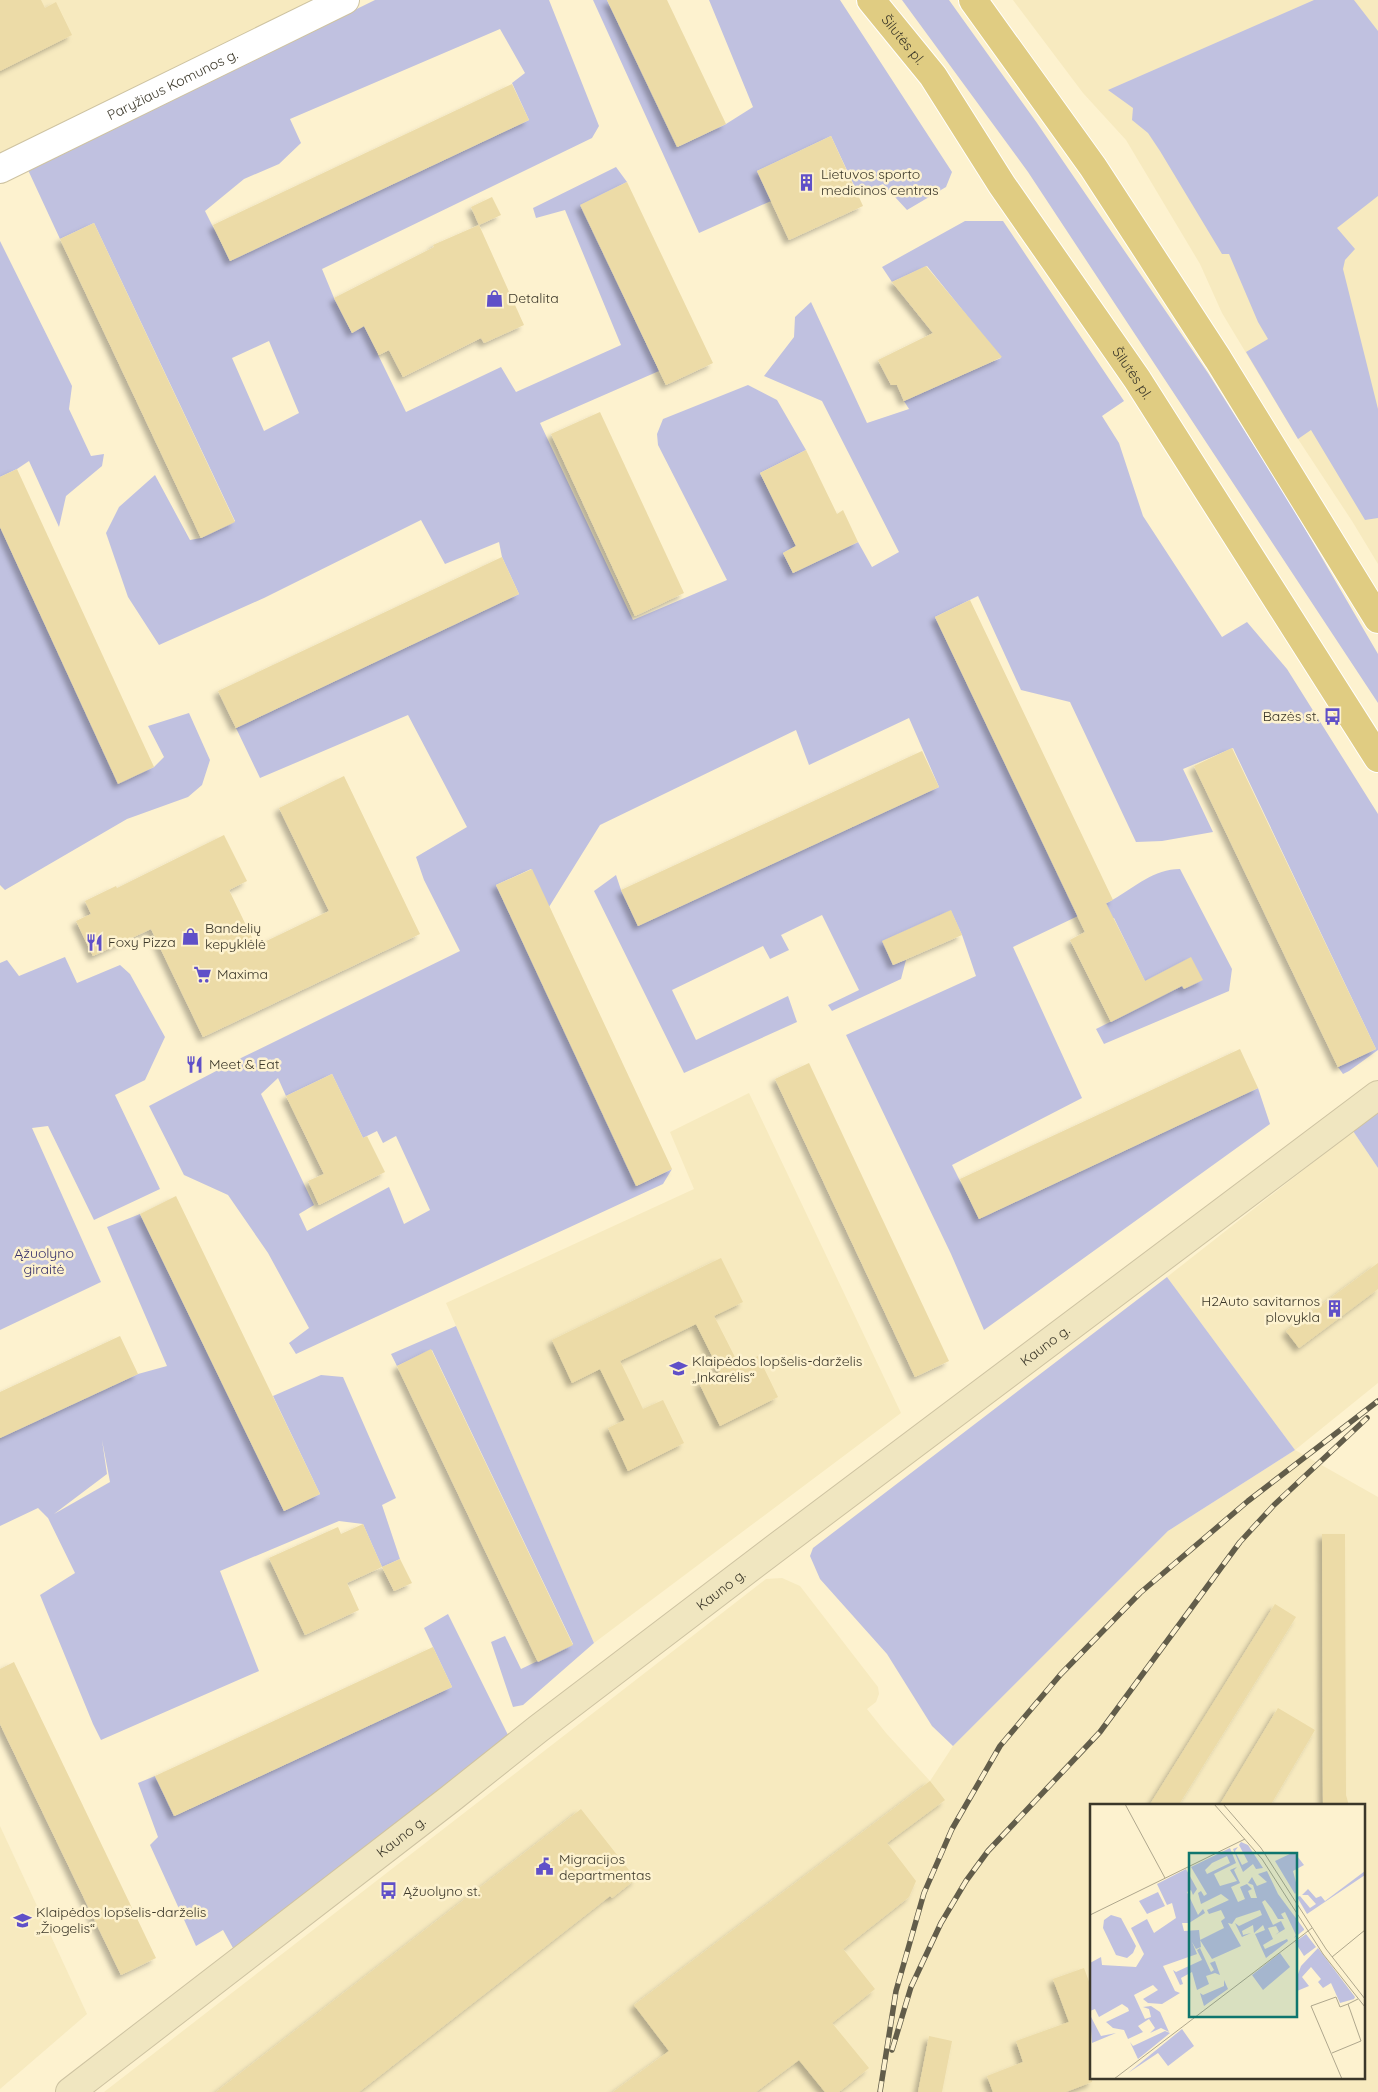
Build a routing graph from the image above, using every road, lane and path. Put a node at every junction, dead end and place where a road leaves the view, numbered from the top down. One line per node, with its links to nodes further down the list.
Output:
1 (345, 0): 4 (street, Paryžiaus Komunos g.)
2 (871, 0): 6 (main road, Šilutės pl.)
3 (973, 0): 5 (main road)
4 (0, 170)
5 (1378, 619)
6 (1378, 758)
7 (1378, 1095): 8 (main road, Kauno g.)
8 (70, 2092)

